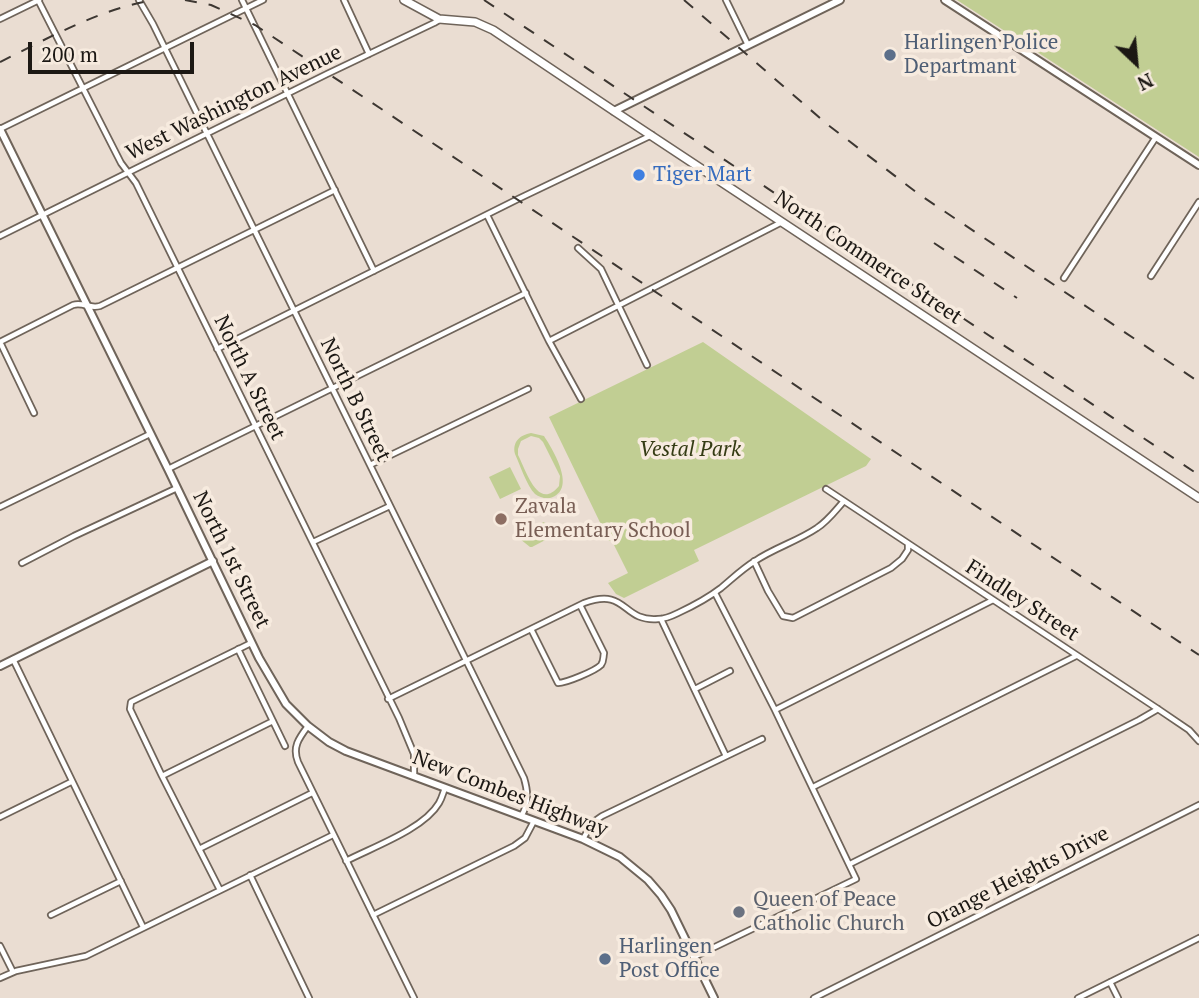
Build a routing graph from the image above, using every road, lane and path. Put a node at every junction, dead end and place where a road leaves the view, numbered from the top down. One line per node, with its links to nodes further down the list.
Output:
1 (39, 0): 11 (street); 16 (street, North A Street)
2 (139, 0): 14 (street, North B Street)
3 (242, 0): 10 (street)
4 (263, 0): 10 (street)
5 (344, 0): 15 (street)
6 (404, 0): 12 (main road, North Commerce Street)
7 (726, 0): 13 (street)
8 (838, 0): 13 (street)
9 (945, 0): 22 (street)
10 (246, 8): 14 (street); 17 (street)
11 (0, 19)
12 (439, 19): 15 (street, West Washington Avenue); 18 (main road, North Commerce Street)
13 (748, 45): 18 (street)
14 (164, 48): 16 (street); 20 (street, North B Street)
15 (369, 54): 17 (street, West Washington Avenue)
16 (83, 89): 19 (street); 24 (street, North A Street)
17 (288, 94): 20 (street, West Washington Avenue); 25 (street)
18 (614, 111): 21 (main road, North Commerce Street)
19 (0, 129): 27 (street, North 1st Street)
20 (207, 134): 24 (street, West Washington Avenue); 30 (street, North B Street)
21 (652, 135): 28 (street); 29 (main road, North Commerce Street)
22 (1156, 136): 23 (street); 36 (street)
23 (1199, 165)
24 (127, 173): 27 (street, West Washington Avenue); 33 (street, North A Street)
25 (335, 190): 30 (street); 34 (street)
26 (1199, 202): 35 (street)
27 (42, 215): 31 (street, West Washington Avenue); 38 (street, North 1st Street)
28 (487, 215): 34 (street); 37 (street)
29 (783, 222): 39 (street); 55 (main road, North Commerce Street)
30 (254, 230): 33 (street); 40 (street, North B Street)
31 (0, 236)
32 (578, 248): 39 (street)
33 (177, 268): 38 (street); 43 (street, North A Street)
34 (374, 271): 40 (street)
35 (1151, 276)
36 (1064, 278)
37 (526, 293): 41 (street); 46 (street)
38 (87, 306): 42 (street); 50 (street, North 1st Street)
39 (618, 306): 41 (street); 44 (street)
40 (294, 311): 43 (street); 46 (street, North B Street)
41 (549, 341): 47 (street)
42 (0, 342): 48 (street)
43 (217, 349): 49 (street, North A Street)
44 (647, 365)
45 (528, 388): 51 (street)
46 (332, 389): 49 (street); 51 (street, North B Street)
47 (581, 400)
48 (34, 413)
49 (255, 426): 52 (street); 59 (street, North A Street)
50 (150, 434): 52 (street, North 1st Street); 58 (street)
51 (370, 465): 57 (street, North B Street)
52 (168, 469): 53 (street, North 1st Street)
53 (177, 488): 61 (street, North 1st Street); 63 (street)
54 (825, 489): 56 (street, Findley Street)
55 (1199, 498)
56 (844, 501): 60 (street, Findley Street); 62 (street)
57 (390, 506): 59 (street); 73 (street, North B Street)
58 (0, 507)
59 (313, 542): 77 (street, North A Street)
60 (908, 544): 62 (street); 65 (street, Findley Street)
61 (213, 561): 69 (street, North 1st Street); 72 (street)
62 (754, 561): 64 (street)
63 (22, 563)
64 (715, 593): 67 (street); 79 (street)
65 (993, 600): 71 (street, Findley Street); 79 (street)
66 (580, 605): 67 (street); 68 (street); 68 (street)
67 (661, 619): 76 (street)
68 (531, 629): 73 (street)
69 (251, 643): 70 (street); 81 (street, North 1st Street)
70 (238, 649): 80 (street); 86 (street)
71 (1076, 656): 78 (street, Findley Street); 89 (street)
72 (13, 660): 74 (street); 88 (street)
73 (466, 661): 77 (street); 93 (street, North B Street)
74 (0, 666)
75 (730, 671): 76 (street)
76 (695, 689): 85 (street)
77 (388, 699): 87 (street, North A Street)
78 (1158, 709): 83 (street, Findley Street); 100 (street)
79 (775, 710): 89 (street)
80 (273, 721): 84 (street); 86 (street)
81 (308, 726): 87 (street, New Combes Highway); 91 (street)
82 (762, 739): 85 (street)
83 (1199, 741)
84 (285, 746)
85 (726, 757): 97 (street)
86 (162, 776): 98 (street)
87 (414, 776): 90 (street, New Combes Highway)
88 (72, 782): 94 (street); 102 (street)
89 (813, 787): 100 (street)
90 (445, 788): 93 (street, New Combes Highway); 99 (street)
91 (312, 793): 96 (street); 98 (street)
92 (1199, 805): 116 (street, Orange Heights Drive)
93 (520, 816): 95 (street, New Combes Highway)
94 (0, 817)
95 (534, 821): 97 (street, New Combes Highway); 105 (street)
96 (333, 835): 99 (street); 101 (street)
97 (583, 839): 109 (street, New Combes Highway)
98 (199, 849): 103 (street)
99 (346, 861): 105 (street)
100 (850, 864): 109 (street)
101 (250, 875): 103 (street); 113 (street)
102 (121, 881): 104 (street); 106 (street)
103 (220, 890): 106 (street)
104 (51, 915)
105 (373, 915): 114 (street)
106 (143, 927): 110 (street)
107 (1199, 938): 112 (street)
108 (0, 946): 110 (street)
109 (694, 957): 115 (street, New Combes Highway)
110 (13, 972): 111 (street)
111 (0, 978)
112 (1110, 982): 117 (street); 118 (street)
113 (309, 998)
114 (414, 998)
115 (714, 998)
116 (814, 998)
117 (1078, 998)
118 (1118, 998)

